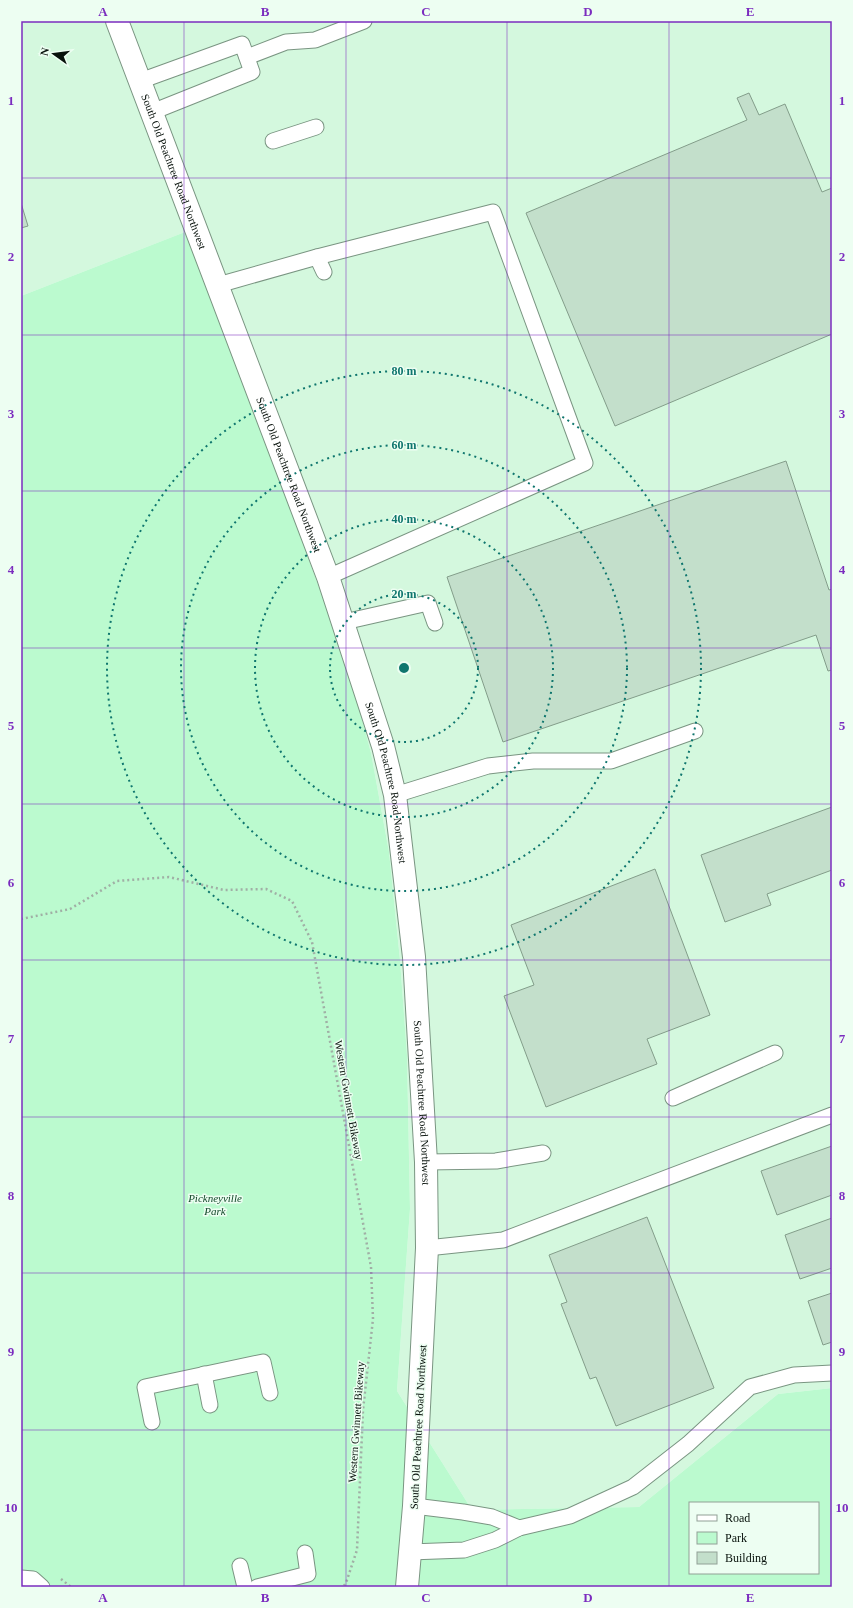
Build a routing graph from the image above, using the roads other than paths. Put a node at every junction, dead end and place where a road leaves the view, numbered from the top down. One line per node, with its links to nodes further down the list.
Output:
1 (117, 21): 4 (street, South Old Peachtree Road Northwest)
2 (364, 21): 3 (lane)
3 (244, 50): 4 (lane); 5 (lane)
4 (140, 81): 5 (street, South Old Peachtree Road Northwest)
5 (152, 112): 10 (street, South Old Peachtree Road Northwest)
6 (316, 127): 7 (lane)
7 (274, 141)
8 (317, 258): 9 (lane); 10 (lane); 11 (lane)
9 (324, 272)
10 (218, 285): 11 (street, South Old Peachtree Road Northwest)
11 (328, 577): 12 (street, South Old Peachtree Road Northwest)
12 (344, 622): 13 (lane); 15 (street, South Old Peachtree Road Northwest)
13 (435, 623)
14 (695, 731): 15 (lane)
15 (395, 795): 20 (street, South Old Peachtree Road Northwest)
16 (775, 1053): 17 (lane)
17 (673, 1098)
18 (832, 1115): 21 (lane)
19 (543, 1153): 20 (lane)
20 (426, 1162): 21 (street, South Old Peachtree Road Northwest)
21 (427, 1248): 27 (street, South Old Peachtree Road Northwest)
22 (832, 1373): 28 (lane)
23 (204, 1374): 24 (lane); 25 (lane); 26 (lane)
24 (270, 1393)
25 (210, 1405)
26 (152, 1422)
27 (414, 1506): 28 (lane); 29 (street, South Old Peachtree Road Northwest)
28 (519, 1528): 29 (lane)
29 (410, 1552): 36 (street, South Old Peachtree Road Northwest)
30 (305, 1553): 35 (lane)
31 (240, 1566): 34 (lane)
32 (21, 1578): 33 (lane)
33 (42, 1587)
34 (245, 1587)
35 (257, 1587)
36 (407, 1587)

